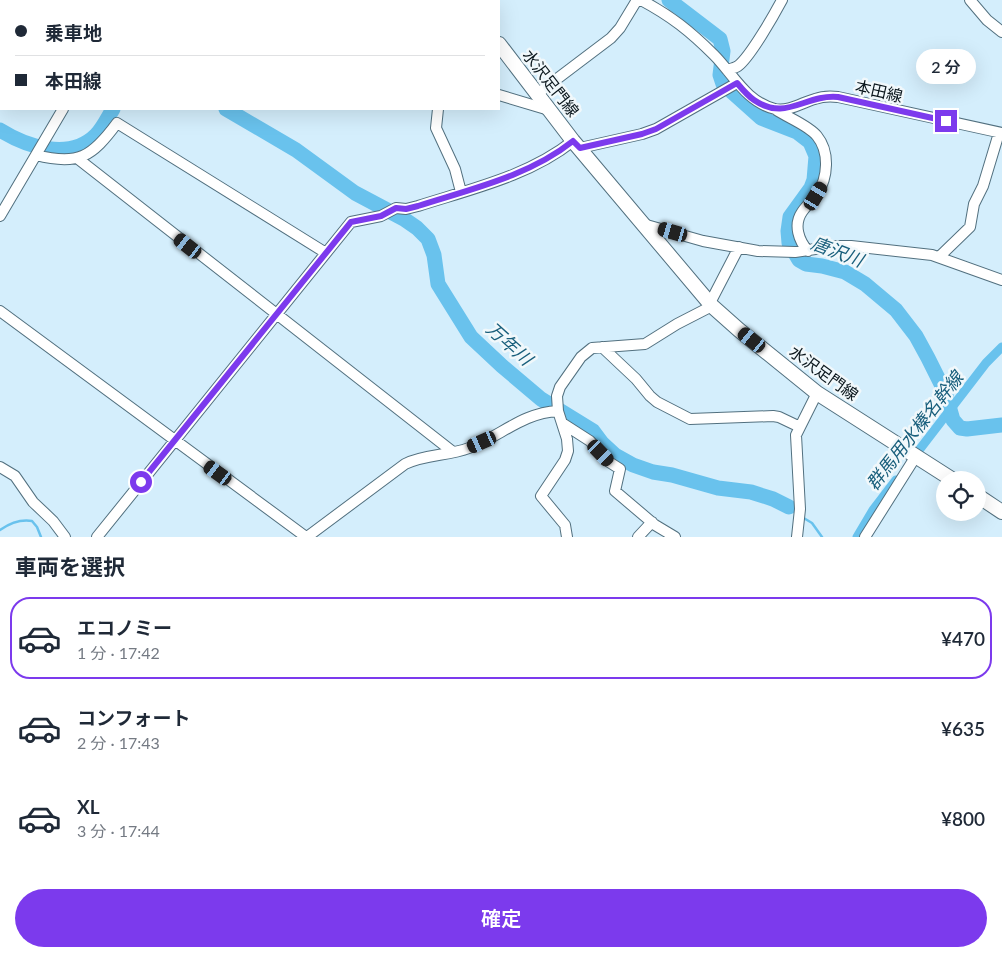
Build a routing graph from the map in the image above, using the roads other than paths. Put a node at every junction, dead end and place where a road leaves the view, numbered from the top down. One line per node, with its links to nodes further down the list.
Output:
1 (637, 0): 9 (street)
2 (641, 0): 7 (street)
3 (782, 0): 7 (street)
4 (970, 0): 5 (street)
5 (1002, 32)
6 (500, 45): 9 (main road, 水沢足門線)
7 (727, 70): 8 (street)
8 (735, 85): 11 (street); 16 (street)
9 (536, 94): 14 (main road, 水沢足門線)
10 (500, 95): 14 (street)
11 (775, 109): 15 (street, 本田線); 23 (street)
12 (62, 110): 17 (street)
13 (438, 110): 19 (street)
14 (549, 110): 16 (main road, 水沢足門線)
15 (1001, 133): 25 (street)
16 (576, 144): 19 (street); 21 (main road, 水沢足門線)
17 (36, 155): 18 (street); 20 (street)
18 (77, 158): 24 (street); 29 (street)
19 (462, 192): 24 (street)
20 (0, 216)
21 (643, 224): 22 (street); 27 (main road, 水沢足門線)
22 (739, 247): 23 (street); 27 (street)
23 (803, 252): 25 (street)
24 (326, 253): 29 (street)
25 (938, 257): 26 (street)
26 (1002, 280)
27 (711, 304): 30 (street); 31 (main road, 水沢足門線)
28 (0, 310): 35 (street)
29 (277, 315): 35 (street); 36 (street)
30 (602, 347): 32 (street); 34 (street)
31 (818, 393): 34 (street); 37 (main road, 水沢足門線)
32 (558, 411): 33 (street); 36 (street)
33 (562, 423): 42 (street); 46 (street)
34 (800, 427): 49 (street)
35 (175, 440): 44 (street); 45 (street)
36 (453, 452): 45 (street)
37 (916, 456): 39 (main road, 水沢足門線); 50 (street)
38 (0, 467): 43 (street)
39 (939, 471)
40 (986, 501): 41 (main road)
41 (1002, 512)
42 (652, 522): 47 (street); 48 (street)
43 (65, 537)
44 (97, 537)
45 (307, 537)
46 (567, 537)
47 (638, 537)
48 (675, 537)
49 (797, 537)
50 (865, 537)

